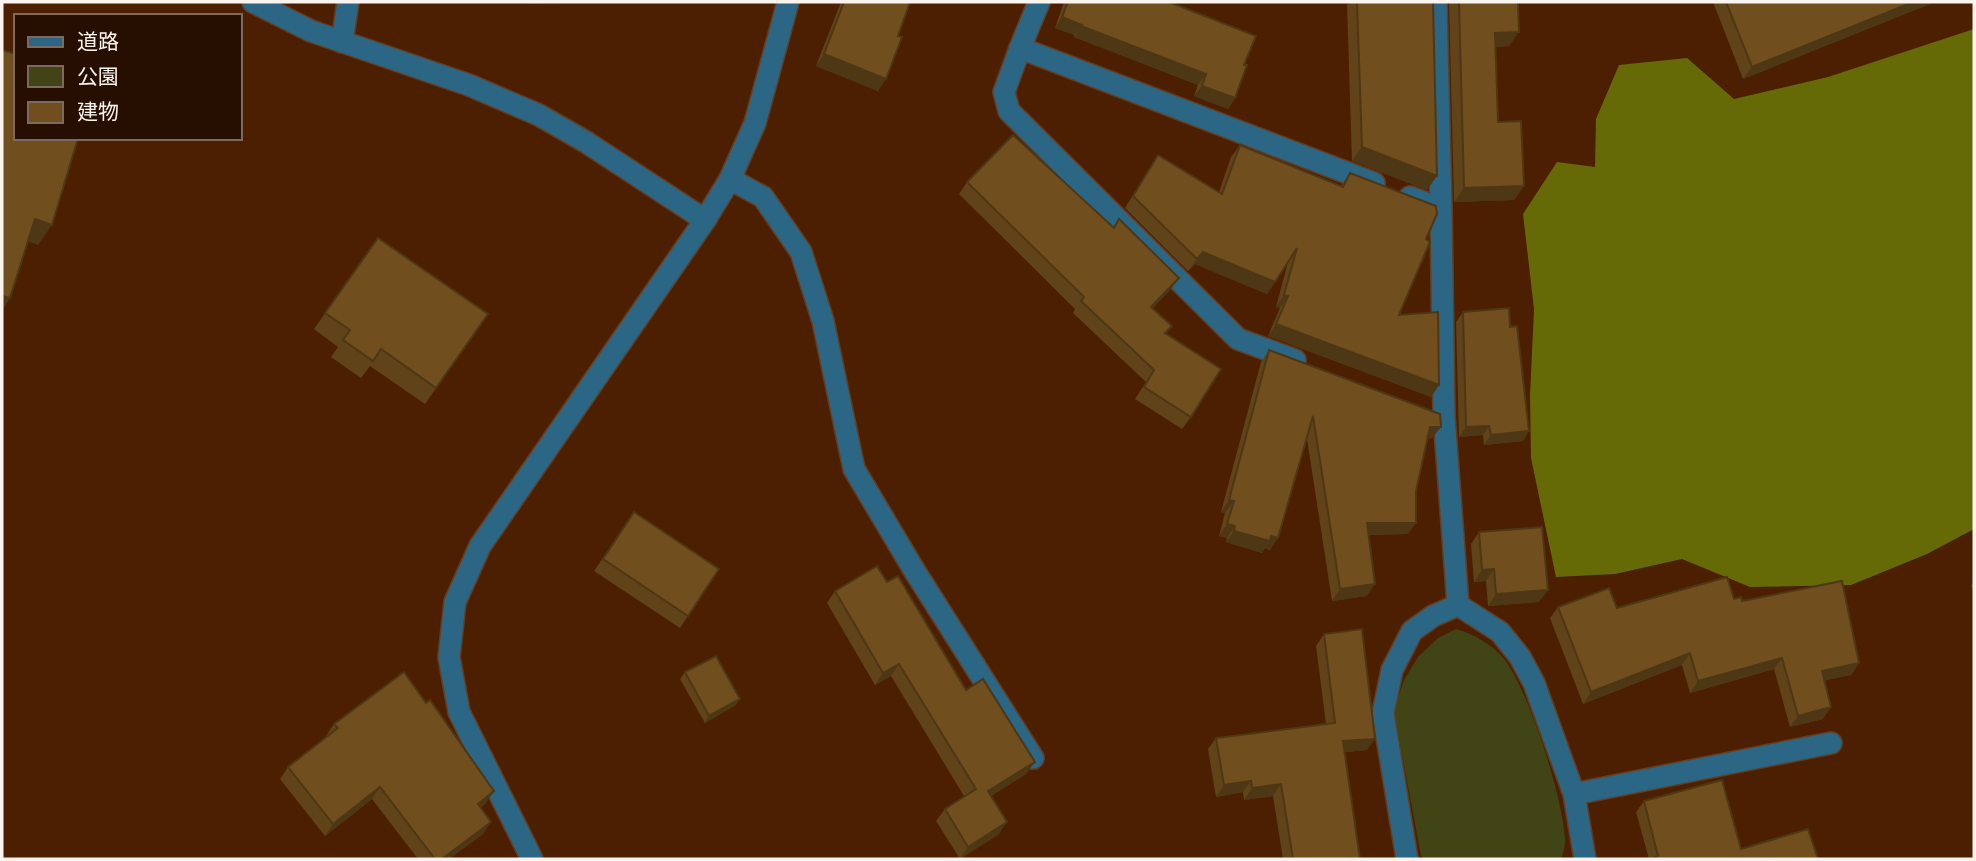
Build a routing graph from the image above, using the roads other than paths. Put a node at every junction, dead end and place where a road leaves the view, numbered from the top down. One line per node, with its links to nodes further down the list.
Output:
1 (253, 2): 6 (street)
2 (348, 2): 6 (street)
3 (788, 2): 8 (street)
4 (1039, 2): 7 (street)
5 (1436, 2): 9 (street)
6 (342, 42): 10 (street)
7 (1020, 48): 9 (street); 11 (street)
8 (730, 179): 10 (street); 16 (street)
9 (1441, 209): 13 (street)
10 (705, 220): 18 (street)
11 (1315, 368)
12 (1418, 406): 13 (street)
13 (1444, 416): 14 (street)
14 (1458, 605): 17 (street); 19 (street)
15 (1831, 743): 17 (street)
16 (1032, 758)
17 (1574, 794): 20 (street)
18 (532, 859)
19 (1407, 859)
20 (1585, 859)

